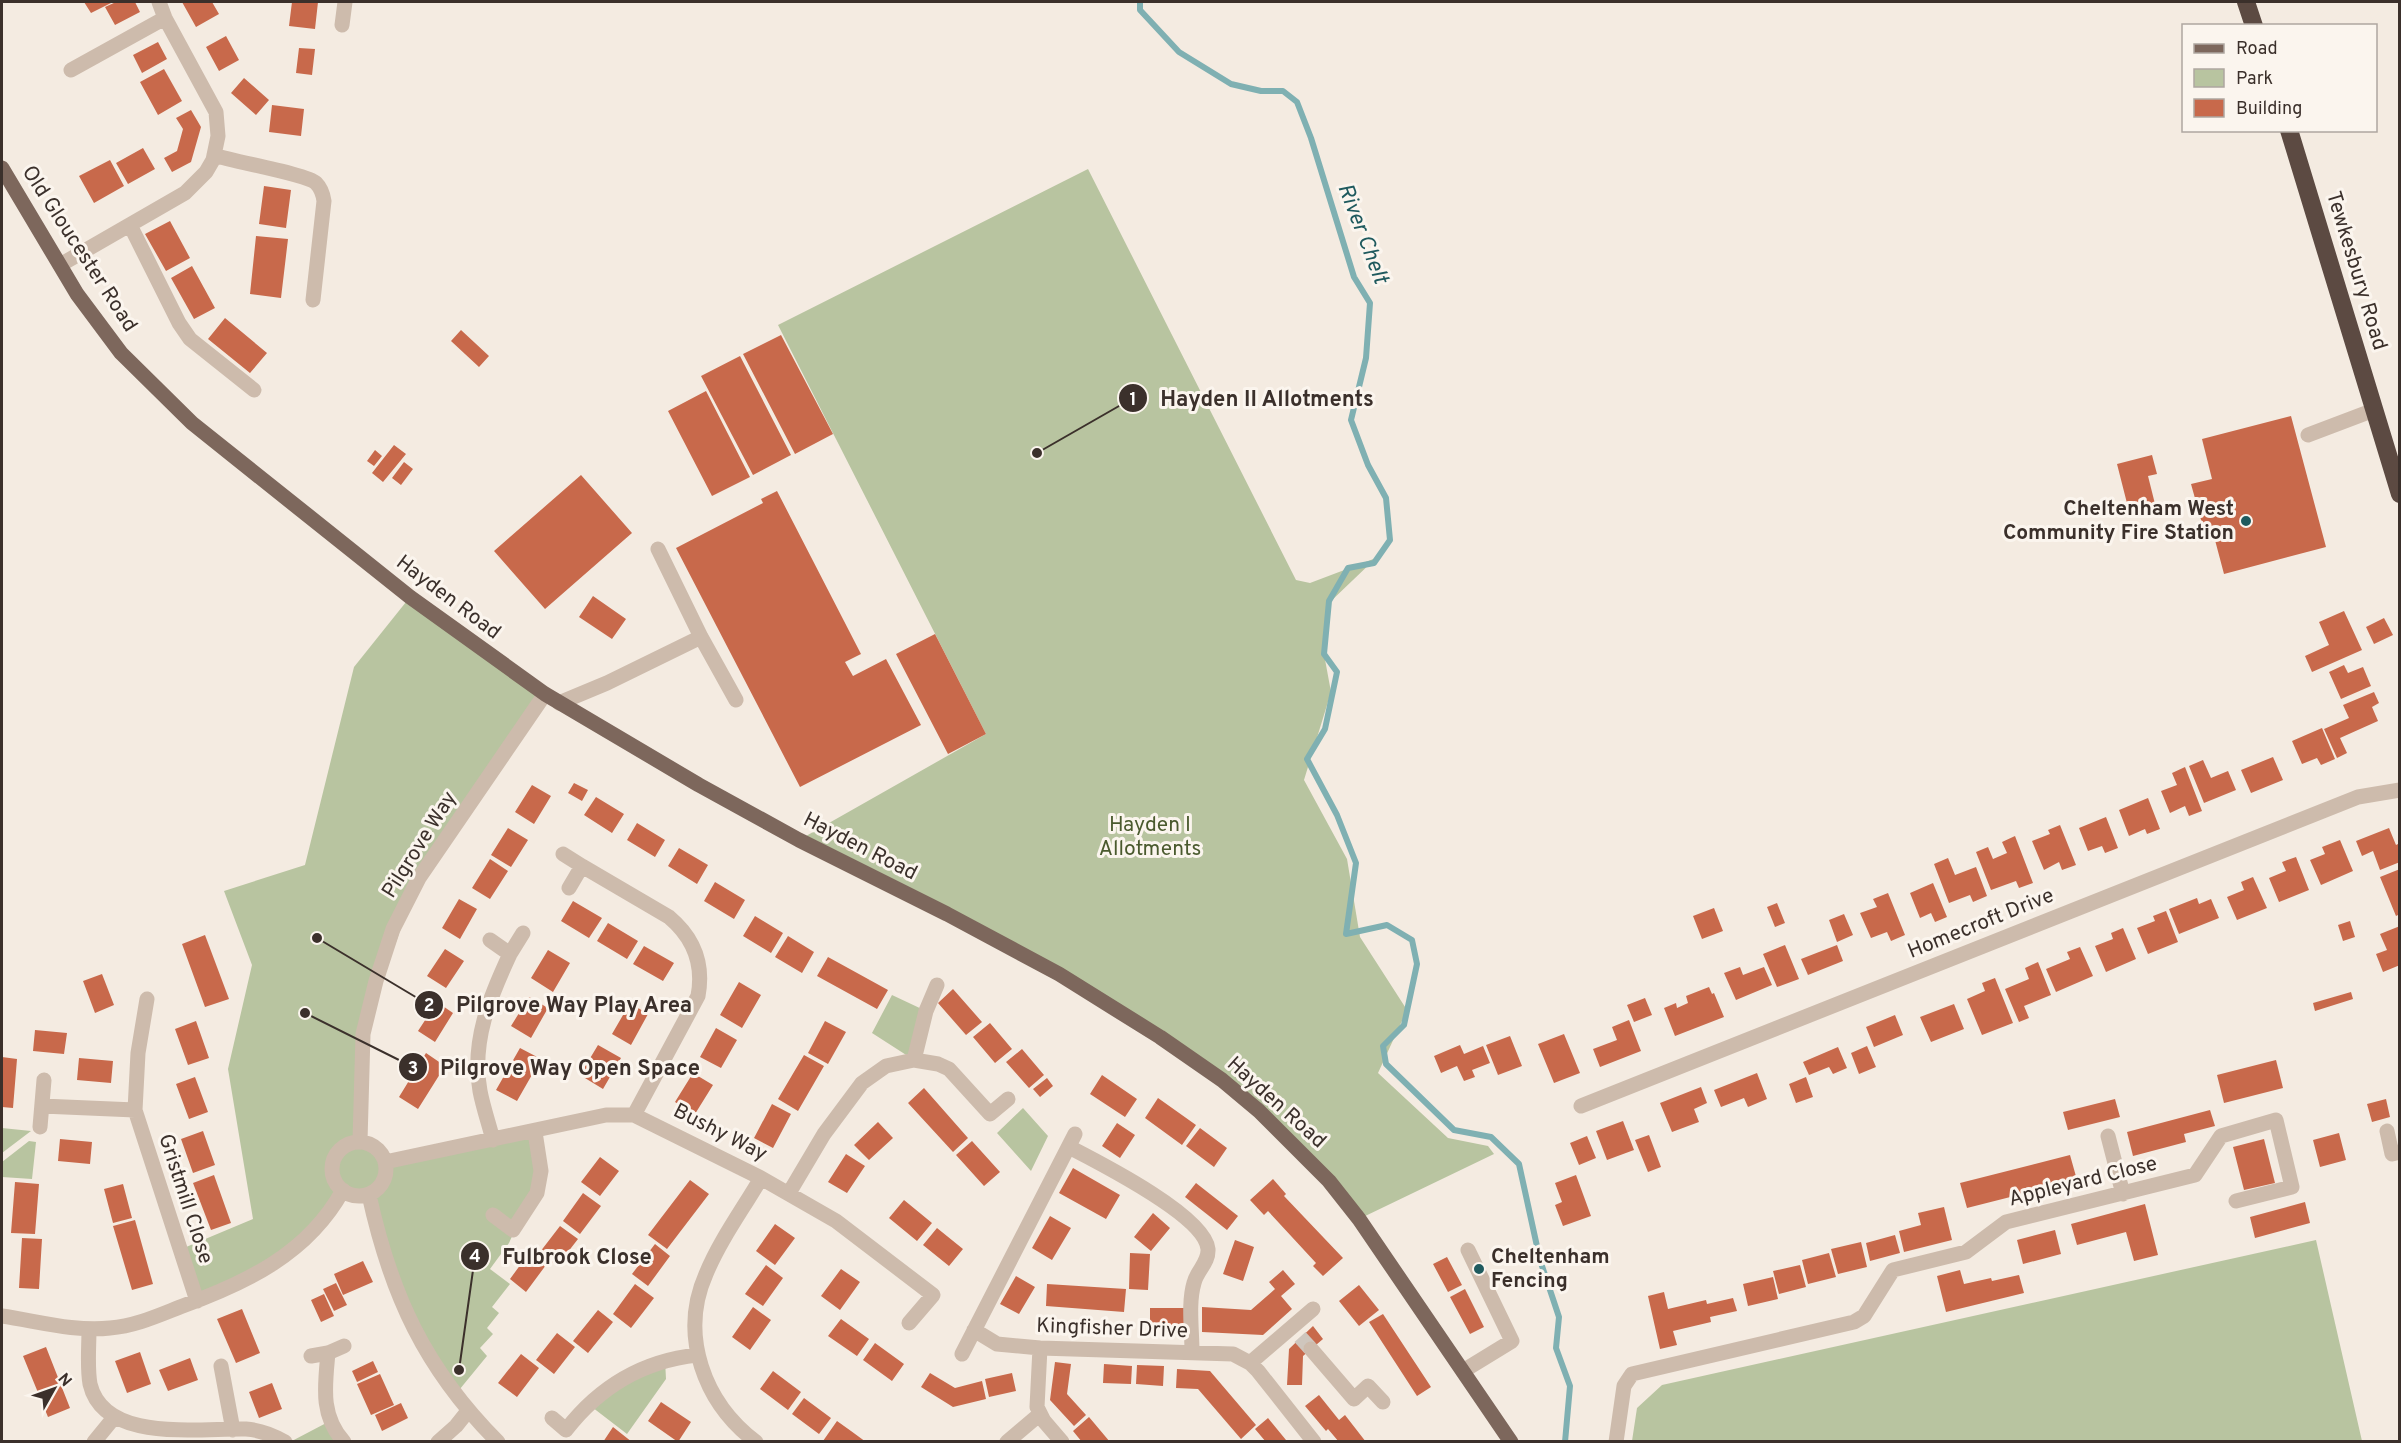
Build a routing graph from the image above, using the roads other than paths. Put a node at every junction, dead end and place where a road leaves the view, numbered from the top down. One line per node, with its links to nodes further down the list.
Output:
1 (159, 2): 4 (street)
2 (345, 2): 6 (street)
3 (2246, 2): 5 (highway)
4 (165, 18): 7 (street); 9 (street)
5 (2253, 24)
6 (342, 25)
7 (71, 70)
8 (2290, 132): 16 (highway, Tewkesbury Road)
9 (214, 155): 11 (street); 13 (street)
10 (2, 168): 12 (main road, Old Gloucester Road)
11 (130, 225): 12 (street); 15 (street)
12 (60, 265): 14 (main road, Old Gloucester Road)
13 (313, 300)
14 (121, 353): 21 (main road, Hayden Road)
15 (254, 390)
16 (2374, 410): 17 (street); 18 (highway, Tewkesbury Road)
17 (2308, 435)
18 (2400, 494)
19 (658, 549): 20 (street)
20 (701, 638): 22 (street); 23 (street)
21 (545, 694): 23 (main road, Hayden Road); 45 (street, Pilgrove Way)
22 (735, 700)
23 (559, 703): 72 (main road, Hayden Road)
24 (2400, 790): 37 (street, Homecroft Drive)
25 (562, 854): 26 (street)
26 (582, 866): 27 (street); 39 (street)
27 (569, 888)
28 (523, 933): 30 (street)
29 (490, 940): 30 (street)
30 (510, 954): 44 (street)
31 (937, 985): 33 (street)
32 (147, 999): 38 (street, Gristmill Close)
33 (914, 1060): 35 (street); 50 (street)
34 (44, 1080): 36 (street)
35 (1008, 1100)
36 (42, 1106): 38 (street); 40 (street)
37 (1581, 1106)
38 (135, 1110): 56 (street, Gristmill Close)
39 (634, 1116): 42 (street, Bushy Way); 48 (street, Bushy Way)
40 (40, 1127)
41 (2386, 1131): 46 (street)
42 (534, 1132): 44 (street, Bushy Way); 54 (street)
43 (2108, 1136): 51 (street)
44 (493, 1140): 47 (street, Bushy Way)
45 (360, 1141): 47 (street); 49 (street)
46 (2400, 1152)
47 (385, 1162): 52 (street)
48 (761, 1178): 50 (street, Bushy Way); 68 (street)
49 (343, 1190): 52 (street); 56 (street)
50 (789, 1193): 59 (street, Bushy Way)
51 (2123, 1194): 53 (street, Appleyard Close); 89 (street, Appleyard Close)
52 (369, 1195): 74 (street)
53 (2236, 1201)
54 (493, 1215)
55 (1468, 1250): 72 (street)
56 (197, 1301): 60 (street)
57 (1313, 1309): 70 (street)
58 (2, 1316): 60 (street)
59 (909, 1323)
60 (89, 1329): 77 (street)
61 (974, 1330): 63 (street, Kingfisher Drive); 65 (street); 67 (street)
62 (344, 1346): 66 (street)
63 (1040, 1348): 65 (street, Kingfisher Drive); 75 (street)
64 (1311, 1349): 73 (street)
65 (1192, 1352): 70 (street, Kingfisher Drive)
66 (328, 1353): 69 (street); 81 (street)
67 (962, 1354)
68 (697, 1355): 76 (street); 84 (street)
69 (311, 1356)
70 (1251, 1363): 87 (street)
71 (221, 1366): 78 (street)
72 (1463, 1371): 88 (main road, Hayden Road)
73 (1383, 1402)
74 (468, 1411): 82 (street); 83 (street)
75 (1040, 1414): 85 (street); 86 (street)
76 (552, 1418)
77 (112, 1420): 78 (street); 79 (street)
78 (232, 1430): 80 (street)
79 (94, 1442)
80 (285, 1442)
81 (344, 1442)
82 (438, 1442)
83 (498, 1442)
84 (756, 1442)
85 (1007, 1442)
86 (1062, 1442)
87 (1314, 1442)
88 (1511, 1442)
89 (1616, 1442)

